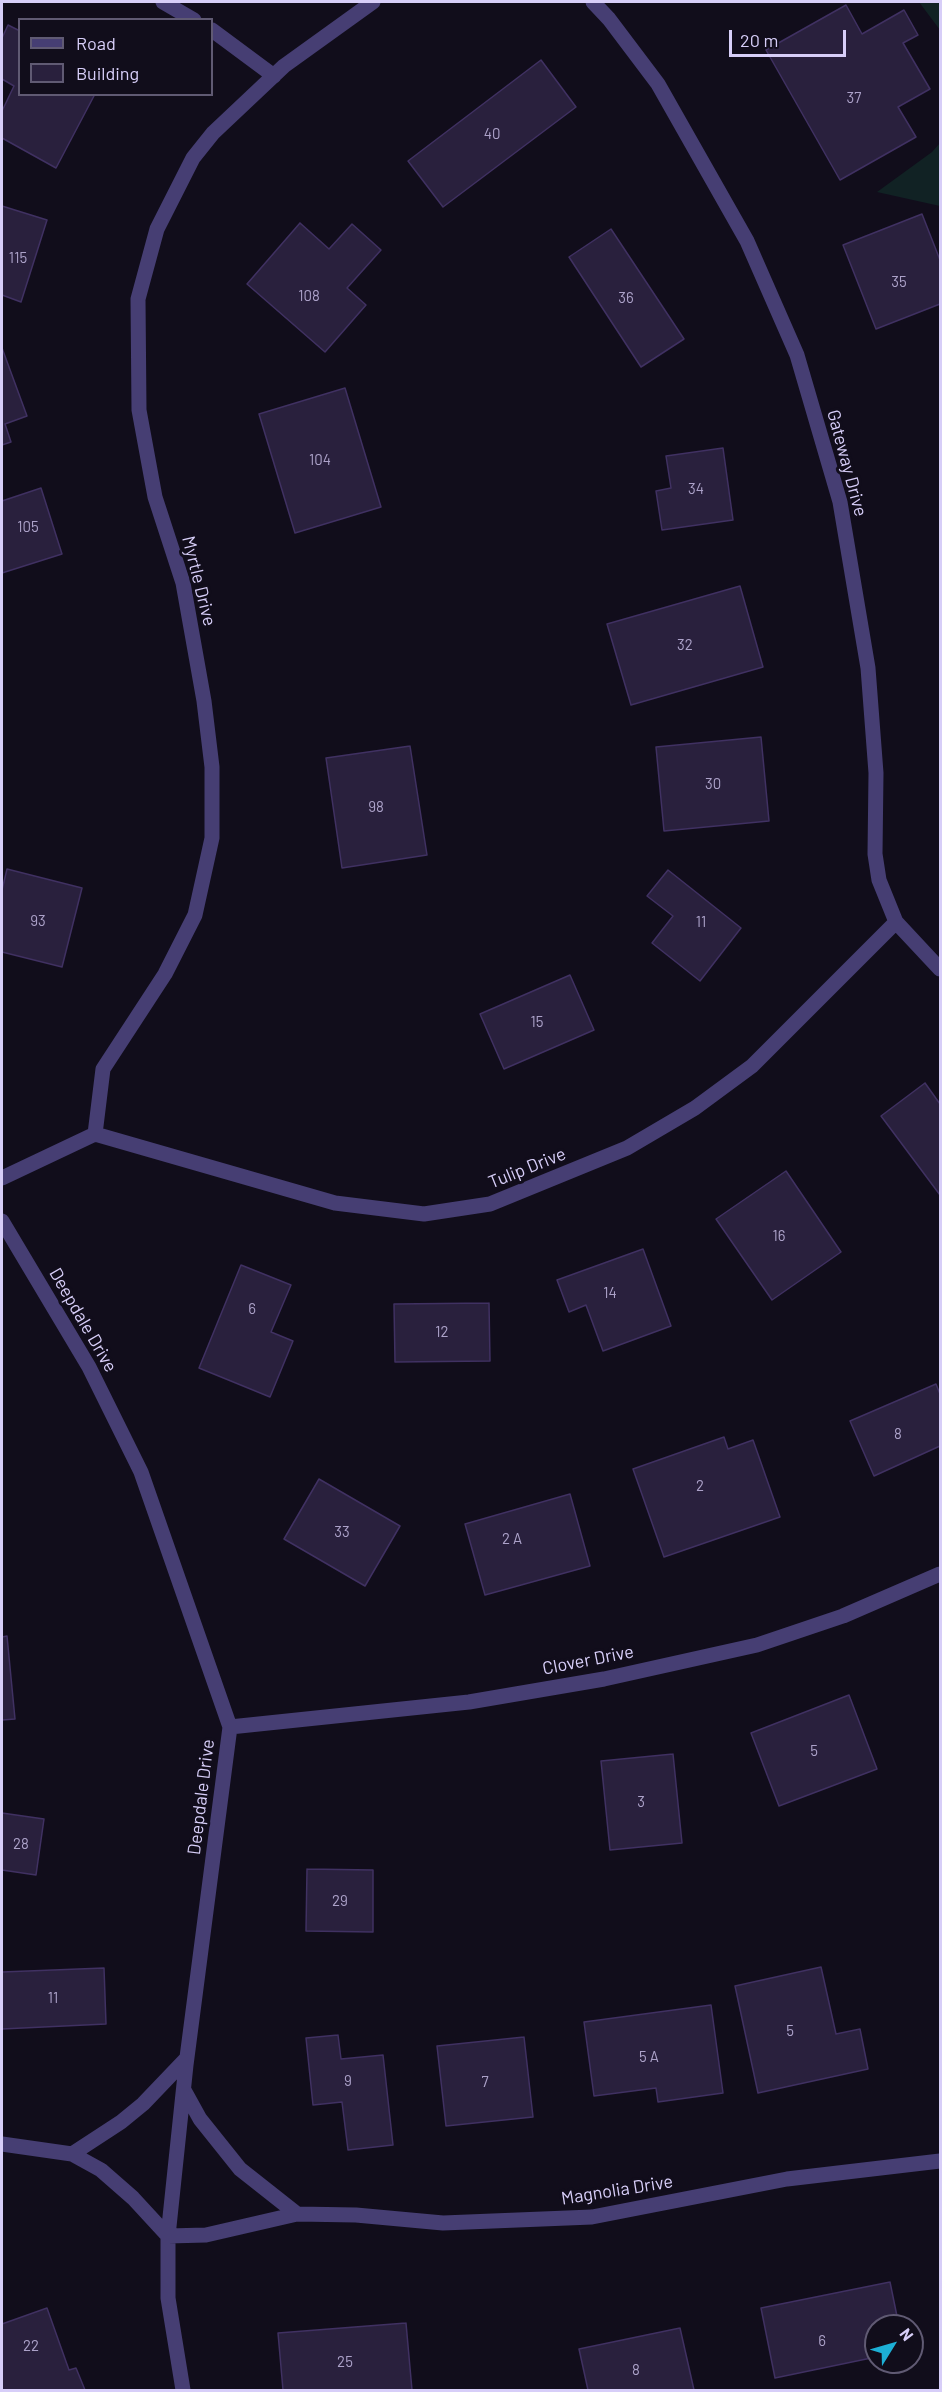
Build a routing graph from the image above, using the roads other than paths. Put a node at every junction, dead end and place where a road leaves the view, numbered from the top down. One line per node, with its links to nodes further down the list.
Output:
1 (164, 2): 4 (street)
2 (373, 2): 6 (street, Myrtle Drive)
3 (593, 2): 7 (street, Gateway Drive)
4 (191, 18)
5 (213, 31): 6 (street)
6 (274, 76): 9 (street, Myrtle Drive)
7 (896, 922): 8 (street, Gateway Drive); 9 (street, Tulip Drive)
8 (940, 969)
9 (95, 1134): 10 (street)
10 (2, 1178)
11 (2, 1221): 13 (street, Deepdale Drive)
12 (940, 1574): 13 (street, Clover Drive)
13 (230, 1727): 14 (street, Deepdale Drive)
14 (187, 2058): 15 (street, Deepdale Drive); 17 (street)
15 (184, 2090): 19 (street); 20 (street, Deepdale Drive)
16 (2, 2144): 17 (street)
17 (72, 2154): 20 (street)
18 (940, 2161): 19 (street, Magnolia Drive)
19 (297, 2214): 20 (street, Magnolia Drive)
20 (168, 2236): 21 (street, Deepdale Drive)
21 (183, 2391)

